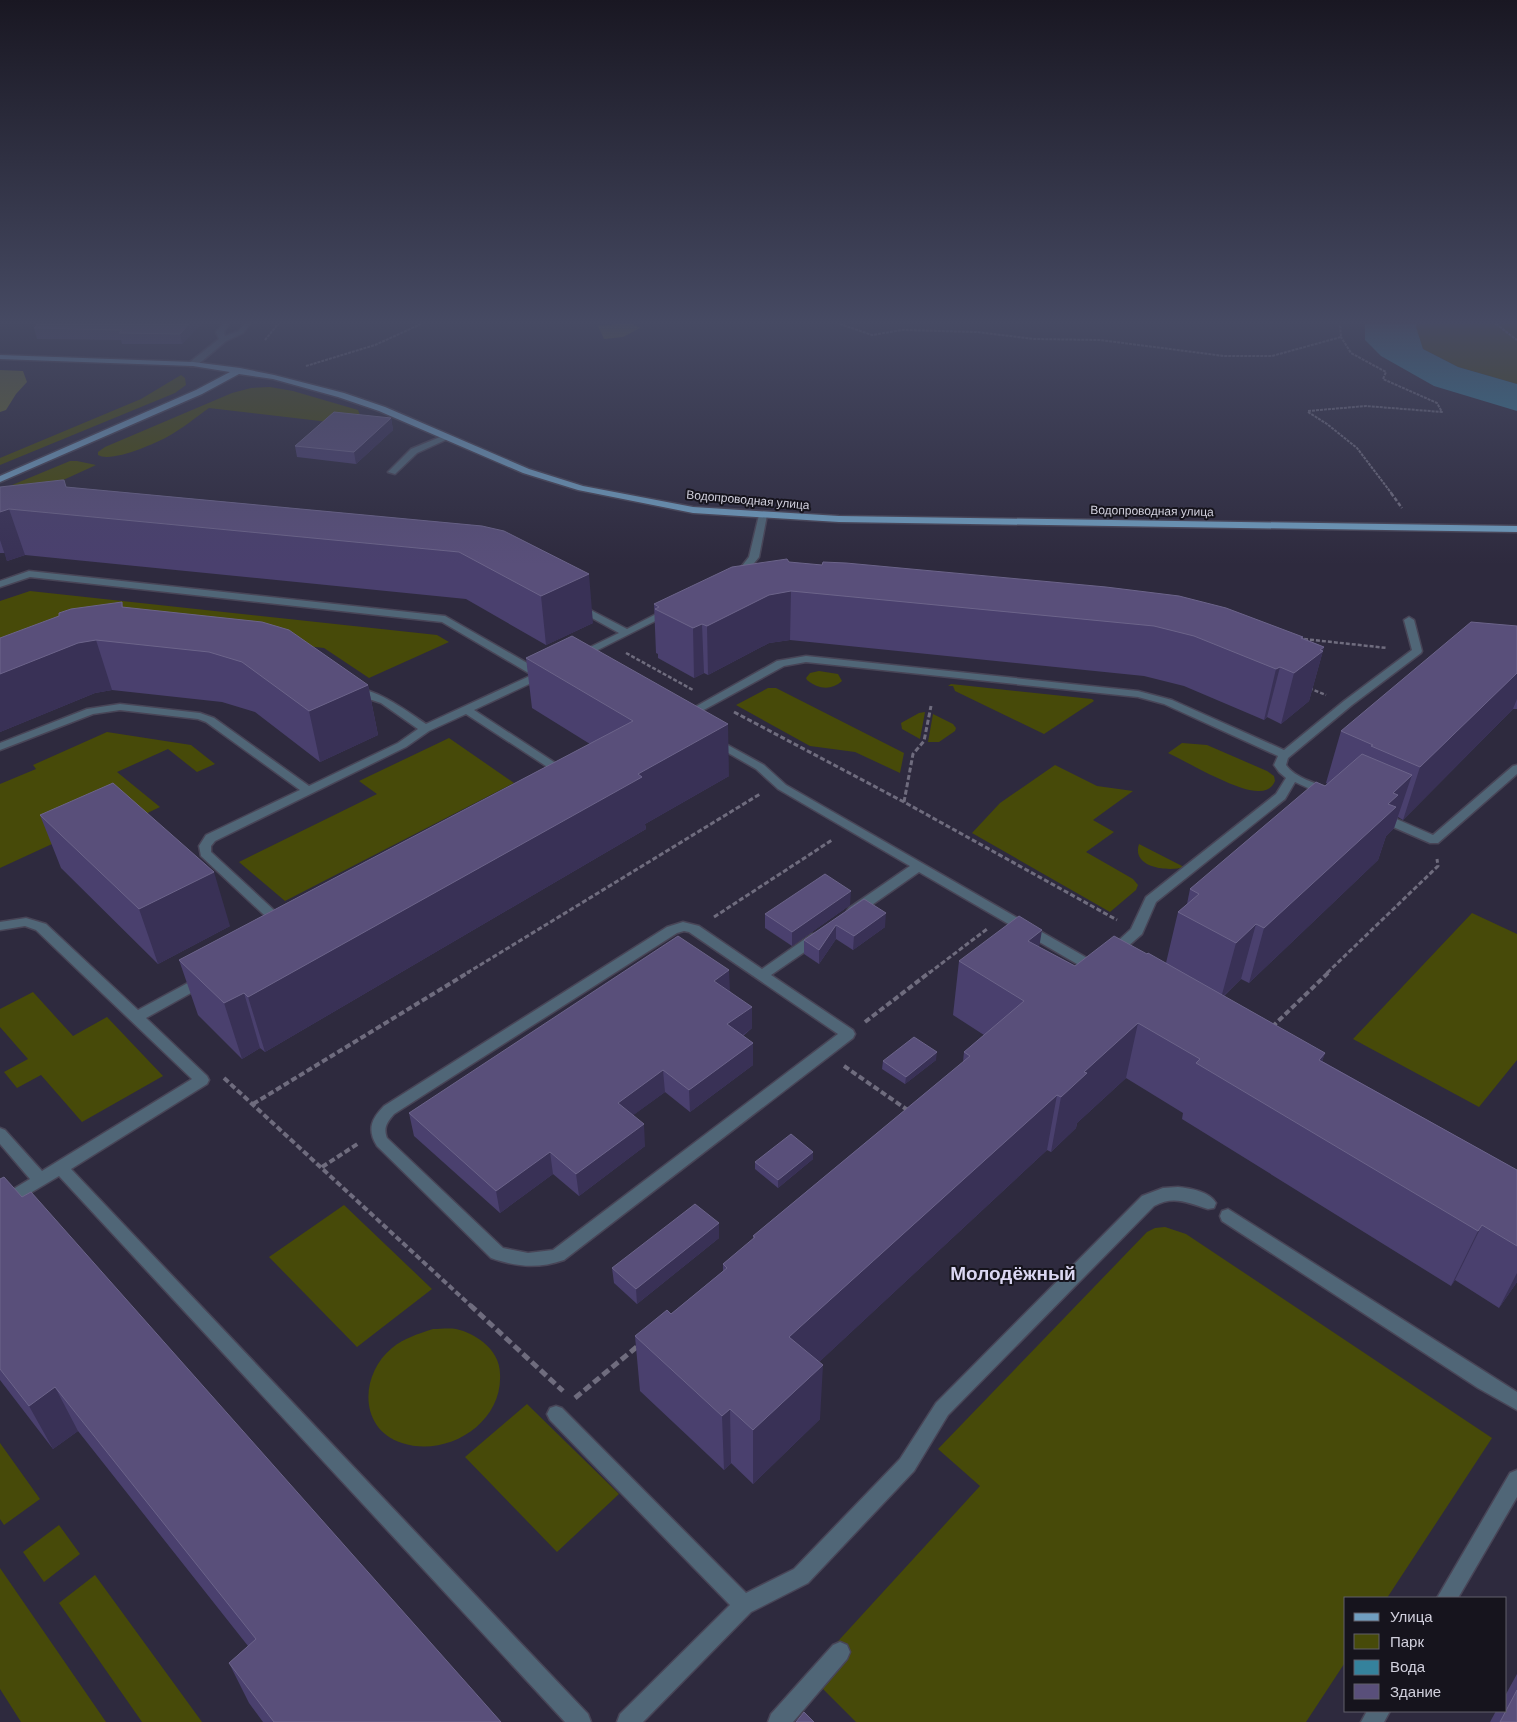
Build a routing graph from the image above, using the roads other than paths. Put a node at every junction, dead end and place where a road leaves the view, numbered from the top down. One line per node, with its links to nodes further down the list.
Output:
1 (170, 404): 5 (main road)
2 (368, 404): 3 (main road, Водопроводная улица)
3 (448, 437): 4 (lane); 6 (main road, Водопроводная улица)
4 (392, 472)
5 (0, 478)
6 (762, 515): 7 (main road, Водопроводная улица); 8 (lane)
7 (1517, 528)
8 (731, 581)
9 (0, 584): 16 (lane)
10 (568, 601): 13 (lane)
11 (677, 608): 13 (lane)
12 (1409, 620): 23 (lane)
13 (627, 633): 15 (lane)
14 (556, 667): 16 (lane)
15 (588, 669)
16 (540, 675): 18 (lane)
17 (346, 686): 20 (lane)
18 (467, 710): 20 (lane); 27 (lane)
19 (678, 720): 23 (lane)
20 (426, 729): 26 (lane)
21 (702, 734): 30 (lane)
22 (0, 747): 26 (lane)
23 (1286, 755): 25 (lane)
24 (1517, 768): 29 (lane)
25 (1292, 777): 28 (lane); 35 (lane)
26 (307, 790): 34 (lane)
27 (553, 791)
28 (1336, 797)
29 (1372, 812)
30 (919, 866): 31 (lane); 35 (lane)
31 (840, 921)
32 (0, 926): 39 (lane)
33 (824, 932): 37 (lane)
34 (283, 937)
35 (1094, 968): 38 (lane)
36 (214, 975): 39 (lane)
37 (762, 975): 37 (lane)
38 (1110, 977)
39 (137, 1017): 41 (lane)
40 (0, 1134): 42 (lane)
41 (60, 1167): 42 (lane); 52 (lane)
42 (40, 1180): 44 (lane)
43 (1208, 1203): 50 (lane)
44 (0, 1205)
45 (1228, 1216): 46 (lane)
46 (1517, 1402)
47 (556, 1414): 50 (lane)
48 (1517, 1478): 49 (lane)
49 (1448, 1597)
50 (744, 1605): 53 (lane)
51 (840, 1652): 54 (lane)
52 (580, 1722)
53 (628, 1722)
54 (779, 1722)

